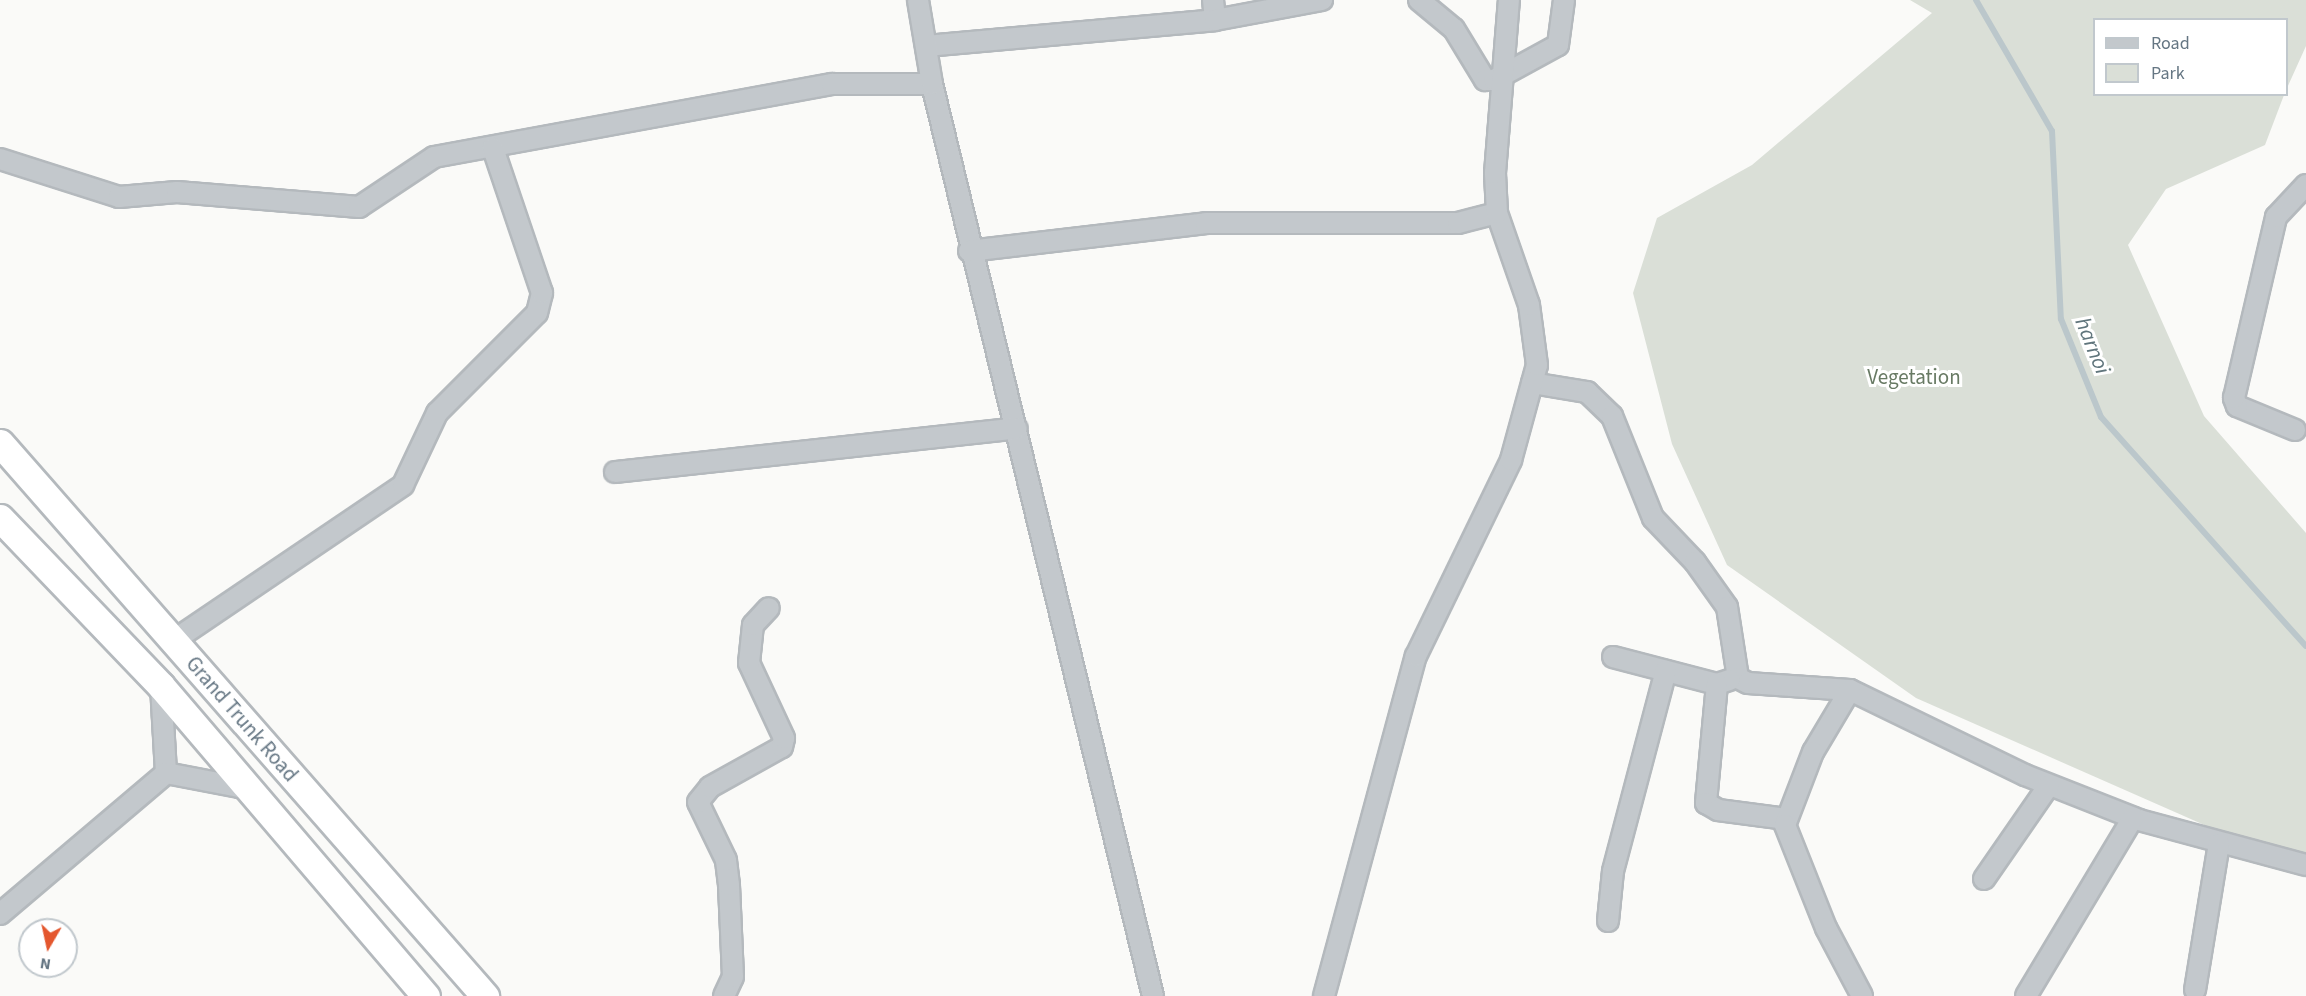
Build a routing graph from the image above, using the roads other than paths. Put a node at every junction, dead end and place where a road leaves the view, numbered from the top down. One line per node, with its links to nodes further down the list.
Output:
1 (918, 0): 8 (street)
2 (1213, 0): 7 (street)
3 (1322, 0): 7 (street)
4 (1419, 0): 9 (street)
5 (1509, 0): 9 (street)
6 (1564, 0): 9 (street)
7 (1215, 20): 8 (street)
8 (926, 46): 10 (street)
9 (1506, 78): 14 (street)
10 (932, 84): 11 (street); 15 (street)
11 (493, 148): 12 (street); 23 (street)
12 (0, 159)
13 (2306, 185): 18 (street)
14 (1497, 213): 15 (street); 16 (street)
15 (969, 251): 17 (street)
16 (1532, 383): 26 (street); 45 (street)
17 (1017, 428): 20 (street); 44 (street)
18 (2295, 430)
19 (0, 443): 23 (highway, Grand Trunk Road)
20 (615, 472)
21 (0, 518): 28 (highway, Grand Trunk Road)
22 (769, 608): 43 (street)
23 (173, 641): 42 (highway, Grand Trunk Road)
24 (1613, 657): 25 (street)
25 (1666, 671): 27 (street); 39 (street)
26 (1738, 678): 27 (street); 29 (street)
27 (1717, 684): 34 (street)
28 (161, 686): 30 (street); 32 (highway, Grand Trunk Road)
29 (1850, 690): 31 (street); 34 (street)
30 (166, 773): 32 (street); 38 (street)
31 (2049, 785): 33 (street); 37 (street)
32 (249, 789): 41 (highway, Grand Trunk Road)
33 (2133, 818): 35 (street); 47 (street)
34 (1786, 819): 46 (street)
35 (2219, 844): 36 (street); 40 (street)
36 (2306, 865)
37 (1984, 879)
38 (0, 914)
39 (1608, 921)
40 (2195, 990)
41 (426, 996)
42 (485, 996)
43 (724, 996)
44 (1153, 996)
45 (1324, 996)
46 (1862, 996)
47 (2026, 996)

